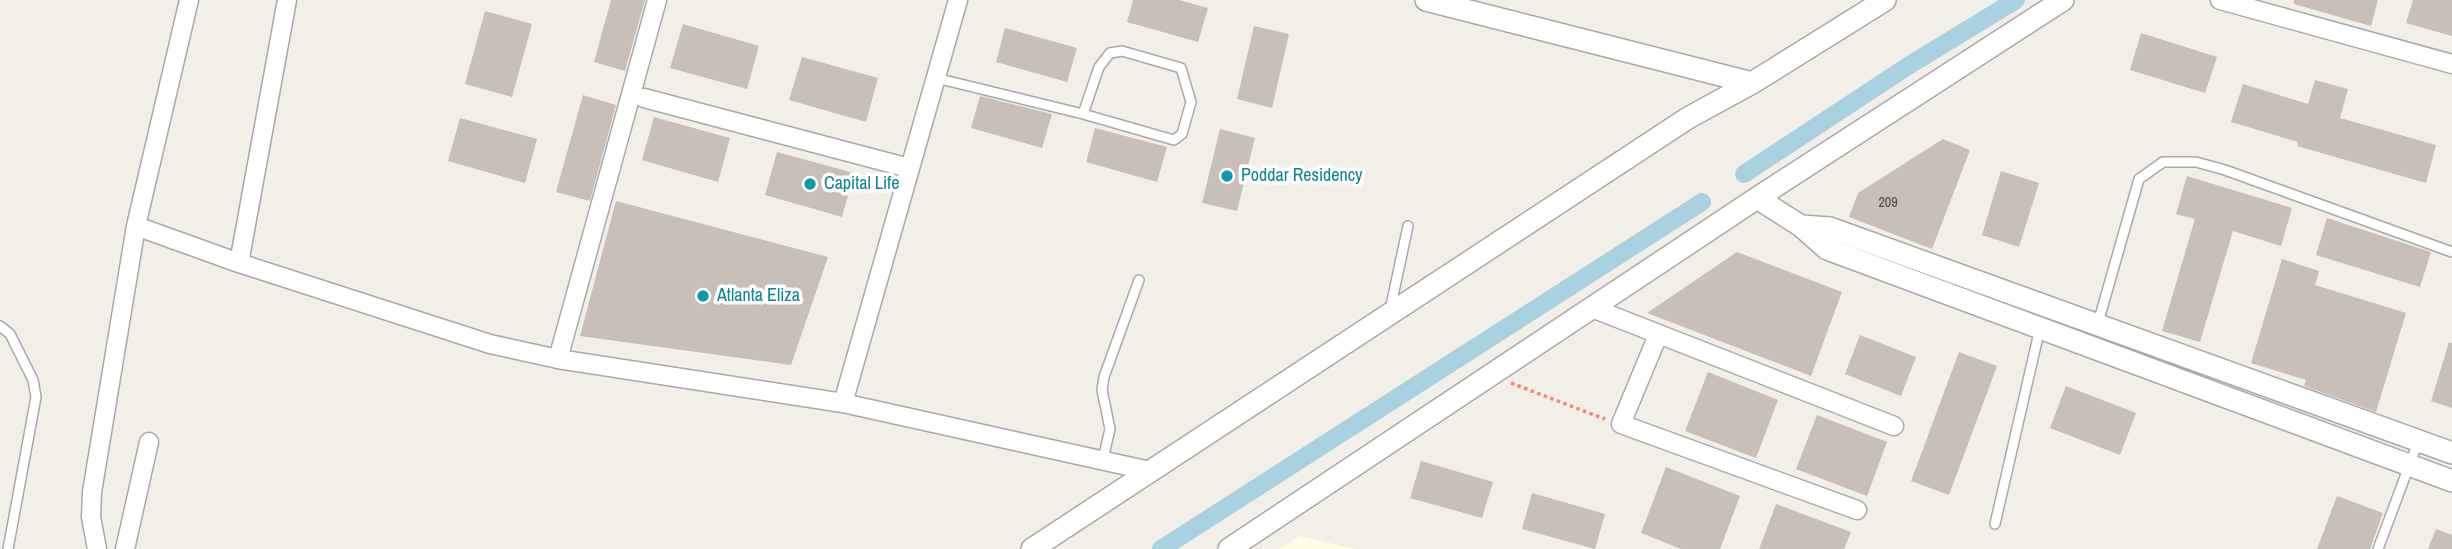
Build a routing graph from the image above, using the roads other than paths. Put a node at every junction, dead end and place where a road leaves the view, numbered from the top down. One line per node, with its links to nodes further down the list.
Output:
1 (189, 0): 17 (street)
2 (287, 0): 21 (street)
3 (657, 0): 29 (street)
4 (958, 0): 11 (street)
5 (1426, 0): 9 (street)
6 (1885, 0): 12 (street)
7 (2063, 0): 16 (street)
8 (2220, 0): 10 (street)
9 (1492, 9): 12 (street)
10 (2452, 64)
11 (936, 78): 14 (lane); 15 (street)
12 (1752, 83): 24 (street)
13 (643, 98): 15 (street)
14 (1083, 114): 14 (lane)
15 (909, 168): 30 (street)
16 (1757, 198): 19 (street); 23 (street)
17 (136, 226): 21 (street); 42 (street)
18 (1408, 226): 24 (lane)
19 (1801, 226): 25 (street); 27 (street)
20 (2452, 252): 25 (lane)
21 (239, 263): 29 (street)
22 (1139, 280): 35 (lane)
23 (1592, 308): 28 (street); 45 (street)
24 (1389, 314): 37 (street)
25 (2098, 323): 32 (street)
26 (0, 326): 41 (lane)
27 (2040, 328): 36 (street); 40 (lane)
28 (1658, 335): 31 (street); 39 (street)
29 (558, 359): 30 (street)
30 (843, 403): 35 (street)
31 (1894, 426)
32 (2419, 441): 34 (street); 36 (lane)
33 (149, 442): 43 (street)
34 (2452, 453)
35 (1103, 459): 37 (street)
36 (2409, 466): 38 (street); 46 (lane)
37 (1150, 471): 44 (street)
38 (2452, 481)
39 (1857, 510)
40 (1995, 524)
41 (8, 549)
42 (97, 549)
43 (125, 549)
44 (1032, 549)
45 (1229, 549)
46 (2378, 549)

